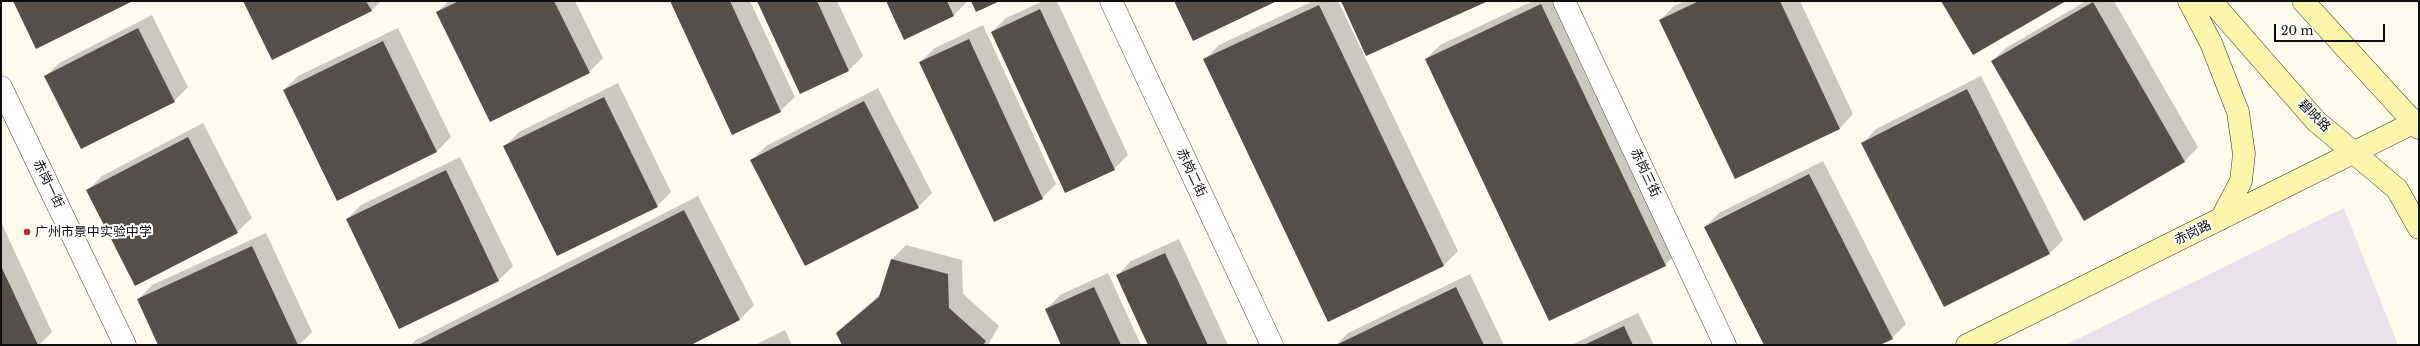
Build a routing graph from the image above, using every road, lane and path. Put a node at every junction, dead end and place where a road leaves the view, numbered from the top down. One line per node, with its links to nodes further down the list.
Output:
1 (1111, 1): 12 (street, 赤岗二街)
2 (1564, 1): 13 (street, 赤岗三街)
3 (2190, 1): 9 (main road)
4 (2211, 1): 8 (main road, 碧映路)
5 (2303, 1): 7 (main road)
6 (1, 87): 11 (street, 赤岗一街)
7 (2417, 123): 8 (main road, 赤岗路)
8 (2354, 154): 9 (main road, 赤岗路); 10 (main road, 碧映路)
9 (2221, 219): 14 (main road, 赤岗路)
10 (2419, 228)
11 (125, 345)
12 (1272, 345)
13 (1725, 345)
14 (1966, 345)

